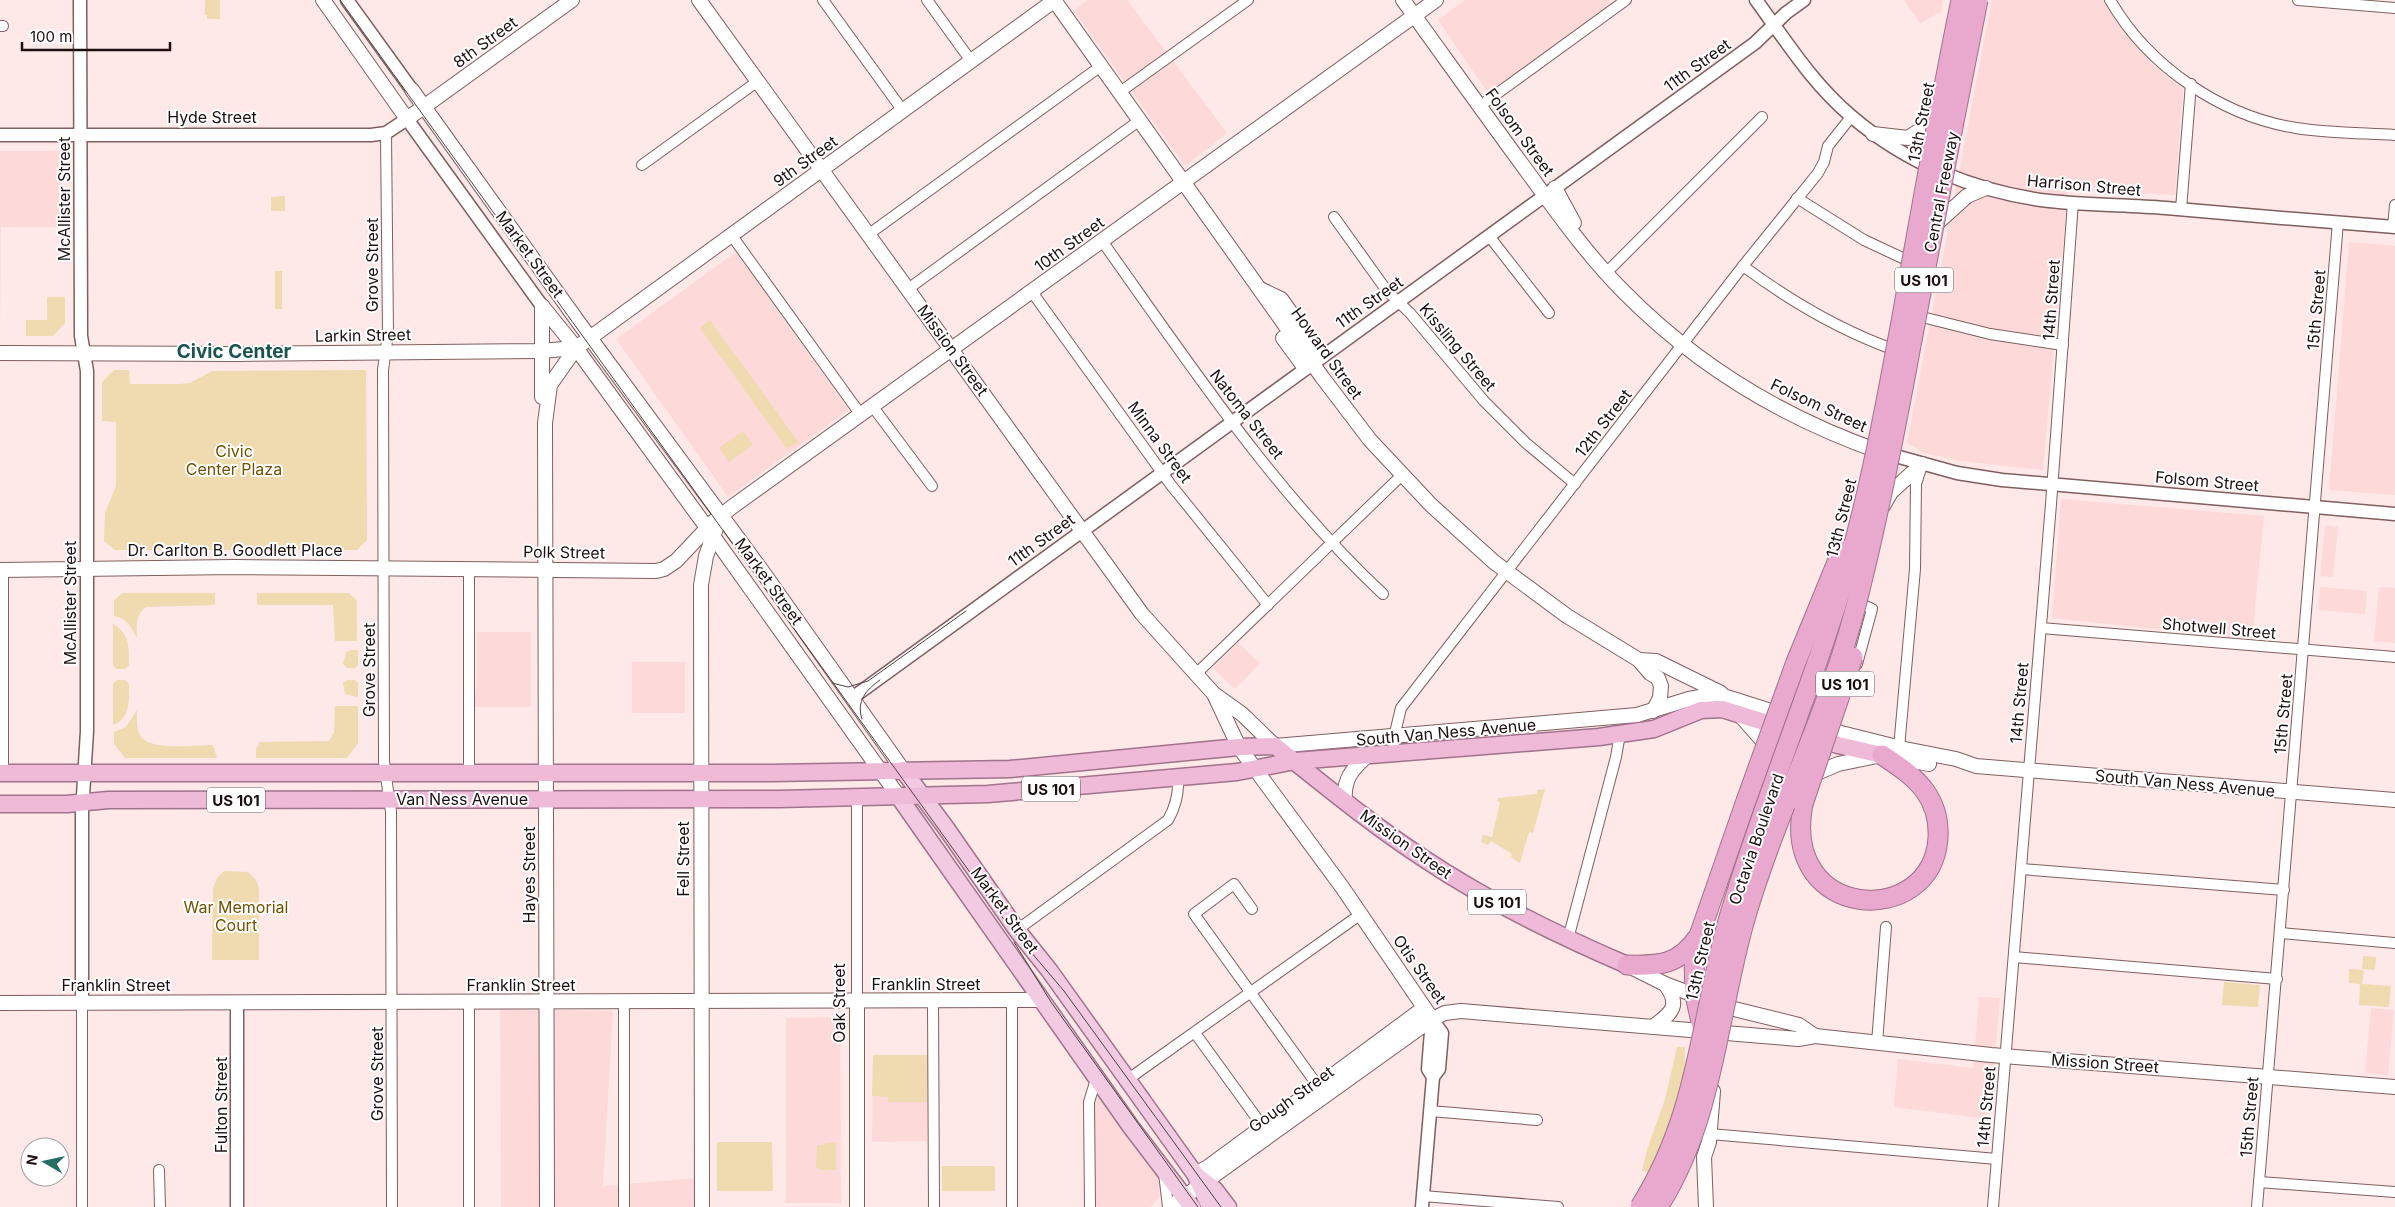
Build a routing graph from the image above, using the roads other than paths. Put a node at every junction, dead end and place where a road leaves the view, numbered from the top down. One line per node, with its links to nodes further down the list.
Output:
1 (80, 0): 38 (street, McAllister Street)
2 (322, 0): 31 (main road, Market Street)
3 (347, 0): 26 (street, Market Street)
4 (572, 0): 31 (main road, 8th Street)
5 (699, 0): 24 (main road, Mission Street)
6 (823, 0): 30 (street)
7 (927, 0): 22 (street)
8 (1248, 0): 27 (street)
9 (1403, 0): 20 (main road, Folsom Street)
10 (1436, 0): 20 (main road, 10th Street)
11 (1626, 0): 28 (street)
12 (1756, 0): 21 (street, Harrison Street)
13 (1804, 0): 21 (street, 11th Street)
14 (1961, 0): 29 (main road, 13th Street); 86 (highway, Central Freeway / US 101, bridge)
15 (1979, 0): 43 (main road); 99 (highway, Central Freeway / US 101, bridge)
16 (2110, 0): 25 (street)
17 (2298, 0): 19 (street)
18 (1050, 2): 22 (main road, 9th Street); 23 (main road, Howard Street)
19 (2395, 8)
20 (1418, 13): 28 (main road, Folsom Street); 44 (main road, 10th Street)
21 (1775, 26): 32 (street, Harrison Street); 46 (street, 11th Street)
22 (971, 61): 30 (main road, 9th Street)
23 (1101, 66): 27 (main road, Howard Street); 55 (street)
24 (758, 81): 40 (street); 42 (main road, Mission Street)
25 (2191, 84): 39 (street); 50 (street)
26 (412, 90): 31 (main road, Market Street)
27 (1120, 92): 34 (main road, Howard Street)
28 (1480, 106): 46 (main road, Folsom Street)
29 (1941, 110): 36 (main road); 41 (main road, 13th Street)
30 (903, 111): 42 (main road, 9th Street)
31 (417, 113): 35 (street, Hyde Street); 65 (street, Market Street); 68 (main road, Market Street)
32 (1851, 116): 36 (street, Harrison Street); 47 (street, 12th Street)
33 (1762, 117): 61 (street)
34 (1140, 120): 44 (main road, Howard Street); 62 (street)
35 (386, 133): 38 (street, Hyde Street); 76 (street, Grove Street)
36 (1873, 134): 41 (street, Harrison Street)
37 (0, 135): 38 (street, Hyde Street)
38 (80, 135): 77 (street, McAllister Street)
39 (2395, 135)
40 (642, 165)
41 (1930, 168): 43 (street, Harrison Street); 59 (main road, 13th Street)
42 (822, 170): 55 (main road, Mission Street); 56 (main road, 9th Street)
43 (1946, 175): 45 (street, Harrison Street); 53 (main road)
44 (1183, 183): 58 (main road, 10th Street); 78 (main road, Howard Street)
45 (1986, 188): 48 (street, Harrison Street); 53 (main road)
46 (1550, 193): 57 (street, 11th Street); 61 (main road, Folsom Street)
47 (1797, 198): 59 (street); 60 (street, 12th Street)
48 (2073, 202): 50 (street, Harrison Street); 70 (street, 14th Street)
49 (2395, 205): 54 (street)
50 (2181, 210): 52 (street, Harrison Street)
51 (1334, 217): 64 (street, Kissling Street)
52 (2338, 222): 54 (street, Harrison Street); 92 (street, 15th Street)
53 (1936, 224): 67 (main road)
54 (2394, 227)
55 (868, 234): 62 (main road, Mission Street)
56 (732, 236): 68 (main road, 9th Street); 80 (street)
57 (1489, 236): 64 (street, 11th Street); 66 (street)
58 (1102, 242): 63 (main road, 10th Street); 81 (street, Natoma Street)
59 (1911, 262): 73 (main road, 13th Street)
60 (1742, 266): 69 (street, 12th Street); 73 (street)
61 (1606, 273): 69 (main road, Folsom Street)
62 (908, 289): 72 (main road, Mission Street)
63 (1032, 292): 72 (main road, 10th Street); 87 (street, Minna Street)
64 (1398, 302): 78 (street, 11th Street); 89 (street, Kissling Street)
65 (542, 306): 71 (main road, Market Street); 74 (main road)
66 (1548, 313)
67 (1918, 316): 70 (street); 84 (main road)
68 (591, 338): 71 (main road, 9th Street); 94 (main road, Market Street)
69 (1682, 344): 83 (main road, Folsom Street); 89 (street, 12th Street)
70 (2063, 345): 91 (street, 14th Street)
71 (576, 348): 74 (main road, Larkin Street); 82 (main road); 97 (main road, Market Street)
72 (952, 350): 79 (main road, 10th Street); 96 (main road, Mission Street)
73 (1895, 350): 83 (main road, 13th Street)
74 (541, 351): 76 (main road, Larkin Street); 82 (main road)
75 (0, 352): 77 (main road, Larkin Street)
76 (385, 352): 77 (main road, Larkin Street); 101 (street, Grove Street)
77 (84, 353): 100 (street, McAllister Street)
78 (1313, 362): 81 (street, 11th Street); 88 (main road, Howard Street)
79 (873, 407): 80 (main road, 10th Street); 90 (street)
80 (861, 416): 94 (main road, 10th Street)
81 (1232, 421): 87 (street, 11th Street); 98 (street, Natoma Street)
82 (545, 423): 103 (main road, Hayes Street)
83 (1876, 450): 84 (main road, Folsom Street); 120 (main road, 13th Street)
84 (1892, 455): 85 (street, Folsom Street); 95 (main road)
85 (1922, 464): 91 (street, Folsom Street); 95 (main road); 129 (street)
86 (1872, 470): 163 (highway, US 101, bridge); 229 (highway, Octavia Boulevard, bridge)
87 (1162, 472): 96 (street, 11th Street); 108 (street, Minna Street)
88 (1402, 475): 98 (street); 105 (main road, Howard Street)
89 (1575, 484): 105 (street, 12th Street)
90 (932, 486)
91 (2052, 486): 92 (street, Folsom Street); 109 (street, 14th Street)
92 (2315, 508): 93 (street, Folsom Street); 110 (street, 15th Street)
93 (2395, 514)
94 (722, 515): 97 (main road, Polk Street); 115 (main road, Market Street)
95 (1878, 516): 107 (main road)
96 (1082, 530): 113 (main road, Mission Street); 115 (street, 11th Street)
97 (710, 533): 103 (main road, Polk Street); 134 (main road, Market Street); 142 (main road, Fell Street)
98 (1332, 543): 106 (street, Natoma Street); 108 (street)
99 (1866, 560): 129 (highway, US 101, bridge); 230 (highway, Octavia Boulevard, bridge)
100 (87, 568): 101 (main road, Dr. Carlton B. Goodlett Place); 104 (main road); 137 (street, McAllister Street)
101 (384, 568): 102 (main road, Polk Street); 139 (street, Grove Street)
102 (469, 568): 103 (main road, Polk Street); 140 (street)
103 (546, 568): 141 (main road, Hayes Street)
104 (1, 570): 138 (street)
105 (1506, 572): 112 (main road, Howard Street); 124 (street, 12th Street)
106 (1383, 594)
107 (1857, 602): 121 (main road); 122 (street)
108 (1268, 605): 113 (street)
109 (2041, 628): 110 (street, Shotwell Street); 136 (street, 14th Street)
110 (2304, 650): 111 (street, Shotwell Street); 145 (street, 15th Street)
111 (2395, 657)
112 (1639, 660): 116 (main road, Howard Street); 117 (main road, Howard Street)
113 (1196, 674): 114 (main road, Mission Street)
114 (1214, 694): 127 (main road, Mission Street); 128 (main road, Mission Street)
115 (852, 698): 135 (main road, Market Street)
116 (1736, 706): 117 (main road, South Van Ness Avenue); 120 (highway, South Van Ness Avenue / US 101); 123 (highway, South Van Ness Avenue / US 101); 143 (main road)
117 (1653, 711): 118 (main road, South Van Ness Avenue)
118 (1621, 716): 119 (main road, South Van Ness Avenue); 125 (main road)
119 (1596, 718): 124 (main road, South Van Ness Avenue); 126 (main road)
120 (1795, 726): 121 (highway, South Van Ness Avenue / US 101); 143 (main road, 13th Street)
121 (1814, 731): 122 (main road, South Van Ness Avenue); 129 (highway, South Van Ness Avenue / US 101); 146 (main road)
122 (1837, 732): 129 (main road, South Van Ness Avenue)
123 (1620, 734): 125 (highway, South Van Ness Avenue / US 101); 165 (street)
124 (1394, 737): 127 (main road, South Van Ness Avenue); 130 (street, 12th Street)
125 (1599, 737): 126 (highway, South Van Ness Avenue / US 101)
126 (1563, 740): 130 (highway, South Van Ness Avenue / US 101)
127 (1275, 746): 128 (highway, South Van Ness Avenue / US 101); 132 (highway, Mission Street / US 101)
128 (1239, 747): 133 (main road, Mission Street); 135 (highway, South Van Ness Avenue / US 101)
129 (1890, 751): 136 (main road, South Van Ness Avenue); 146 (main road)
130 (1394, 754): 131 (highway, South Van Ness Avenue / US 101)
131 (1367, 756): 132 (highway, South Van Ness Avenue / US 101); 154 (main road)
132 (1294, 761): 133 (highway, South Van Ness Avenue / US 101); 154 (highway, Mission Street / US 101)
133 (1256, 768): 144 (highway, South Van Ness Avenue / US 101); 160 (main road, Otis Street)
134 (880, 770): 135 (highway, Van Ness Avenue / US 101); 142 (highway, Van Ness Avenue / US 101); 147 (main road, Market Street)
135 (903, 770): 148 (main road, Market Street)
136 (2029, 771): 145 (main road, South Van Ness Avenue); 157 (street, 14th Street)
137 (86, 772): 138 (highway, Van Ness Avenue / US 101); 139 (highway, Van Ness Avenue / US 101); 155 (street, McAllister Street)
138 (2, 773)
139 (385, 773): 140 (highway, Van Ness Avenue / US 101); 150 (street, Grove Street)
140 (469, 773): 141 (highway, Van Ness Avenue / US 101)
141 (546, 773): 142 (highway, Van Ness Avenue / US 101); 151 (main road, Hayes Street)
142 (701, 773): 152 (main road, Fell Street)
143 (1776, 775): 172 (main road, 13th Street)
144 (1178, 778): 148 (highway, South Van Ness Avenue / US 101); 162 (street)
145 (2292, 792): 153 (main road, South Van Ness Avenue); 158 (street, 15th Street)
146 (1790, 796): 185 (main road)
147 (899, 797): 148 (highway, Van Ness Avenue / US 101); 149 (highway, Van Ness Avenue / US 101); 173 (main road, Market Street)
148 (924, 797): 162 (main road, Market Street)
149 (857, 798): 152 (highway, Van Ness Avenue / US 101); 176 (street, Oak Street)
150 (389, 799): 151 (highway, Van Ness Avenue / US 101); 155 (highway, Van Ness Avenue / US 101); 181 (street, Grove Street)
151 (546, 799): 152 (highway, Van Ness Avenue / US 101); 183 (main road, Hayes Street)
152 (701, 800): 175 (main road, Fell Street)
153 (2395, 800)
154 (1344, 801): 165 (highway, Mission Street / US 101)
155 (83, 803): 156 (highway, Van Ness Avenue / US 101); 179 (street, McAllister Street)
156 (0, 804)
157 (2021, 869): 158 (street); 167 (street, 14th Street)
158 (2284, 890): 164 (street, 15th Street)
159 (1252, 909): 171 (street)
160 (1361, 914): 171 (street); 186 (main road, Otis Street)
161 (1886, 927): 192 (street)
162 (1017, 930): 196 (main road, Market Street)
163 (1700, 933): 168 (highway, US 101); 172 (highway)
164 (2280, 933): 166 (street); 169 (street, 15th Street)
165 (1568, 939): 168 (highway, Mission Street / US 101)
166 (2395, 943)
167 (2014, 957): 169 (street); 193 (street, 14th Street)
168 (1627, 965): 170 (main road, Mission Street)
169 (2277, 979): 195 (street, 15th Street)
170 (1665, 984): 172 (main road, Mission Street); 187 (main road)
171 (1250, 991): 190 (street); 197 (street)
172 (1702, 998): 185 (main road, Mission Street); 188 (highway)
173 (1042, 1000): 174 (main road, Franklin Street); 194 (main road, Market Street); 208 (main road, Market Street)
174 (1012, 1001): 177 (main road, Franklin Street); 223 (street)
175 (701, 1002): 176 (main road, Franklin Street); 184 (main road, Franklin Street); 220 (main road, Fell Street)
176 (857, 1002): 177 (main road, Franklin Street); 221 (main road, Oak Street)
177 (933, 1002): 222 (street)
178 (0, 1003): 179 (main road, Franklin Street)
179 (82, 1003): 180 (main road, Franklin Street); 213 (street, McAllister Street)
180 (237, 1003): 181 (main road, Franklin Street); 215 (street, Fulton Street)
181 (392, 1003): 182 (main road, Franklin Street); 216 (street, Grove Street)
182 (469, 1003): 183 (main road, Franklin Street); 217 (street)
183 (547, 1003): 184 (main road, Franklin Street); 218 (main road, Hayes Street)
184 (624, 1003): 219 (street)
185 (1726, 1007): 189 (main road); 191 (main road, Mission Street)
186 (1428, 1013): 187 (main road, Otis Street); 197 (main road, Gough Street); 200 (street); 202 (main road, Gough Street)
187 (1654, 1026): 188 (main road, Otis Street)
188 (1702, 1030): 189 (main road, Mission Street); 204 (main road)
189 (1721, 1032): 191 (main road, Mission Street); 203 (main road)
190 (1195, 1033): 196 (street); 202 (street)
191 (1815, 1036): 192 (main road, Mission Street)
192 (1877, 1043): 193 (main road, Mission Street)
193 (2005, 1056): 195 (main road, Mission Street); 205 (street, 14th Street)
194 (1096, 1076): 199 (main road, Market Street); 224 (street)
195 (2268, 1076): 198 (main road, Mission Street); 209 (street, 15th Street)
196 (1127, 1080): 208 (main road, Market Street)
197 (1318, 1086): 202 (main road, Gough Street)
198 (2395, 1087)
199 (1106, 1089): 207 (main road, Market Street); 211 (main road, Market Street)
200 (1430, 1111): 201 (street); 212 (street)
201 (1536, 1120)
202 (1266, 1131): 208 (main road, Gough Street)
203 (1710, 1134): 204 (main road); 205 (street)
204 (1704, 1157): 231 (main road)
205 (1997, 1159): 232 (street, 14th Street)
206 (160, 1170): 214 (street)
207 (1164, 1172): 211 (main road, Market Street); 225 (street)
208 (1197, 1176): 211 (main road, Gough Street); 226 (main road, Market Street); 227 (main road, Market Street)
209 (2259, 1182): 210 (street); 233 (street, 15th Street)
210 (2395, 1192)
211 (1188, 1202): 225 (main road, Gough Street)
212 (1422, 1202): 228 (street)
213 (82, 1207)
214 (160, 1207)
215 (237, 1207)
216 (392, 1207)
217 (469, 1207)
218 (547, 1207)
219 (624, 1207)
220 (702, 1207)
221 (857, 1207)
222 (934, 1207)
223 (1012, 1207)
224 (1090, 1207)
225 (1169, 1207)
226 (1210, 1207)
227 (1228, 1207)
228 (1558, 1207)
229 (1640, 1207)
230 (1658, 1207)
231 (1706, 1207)
232 (1993, 1207)
233 (2257, 1207)

